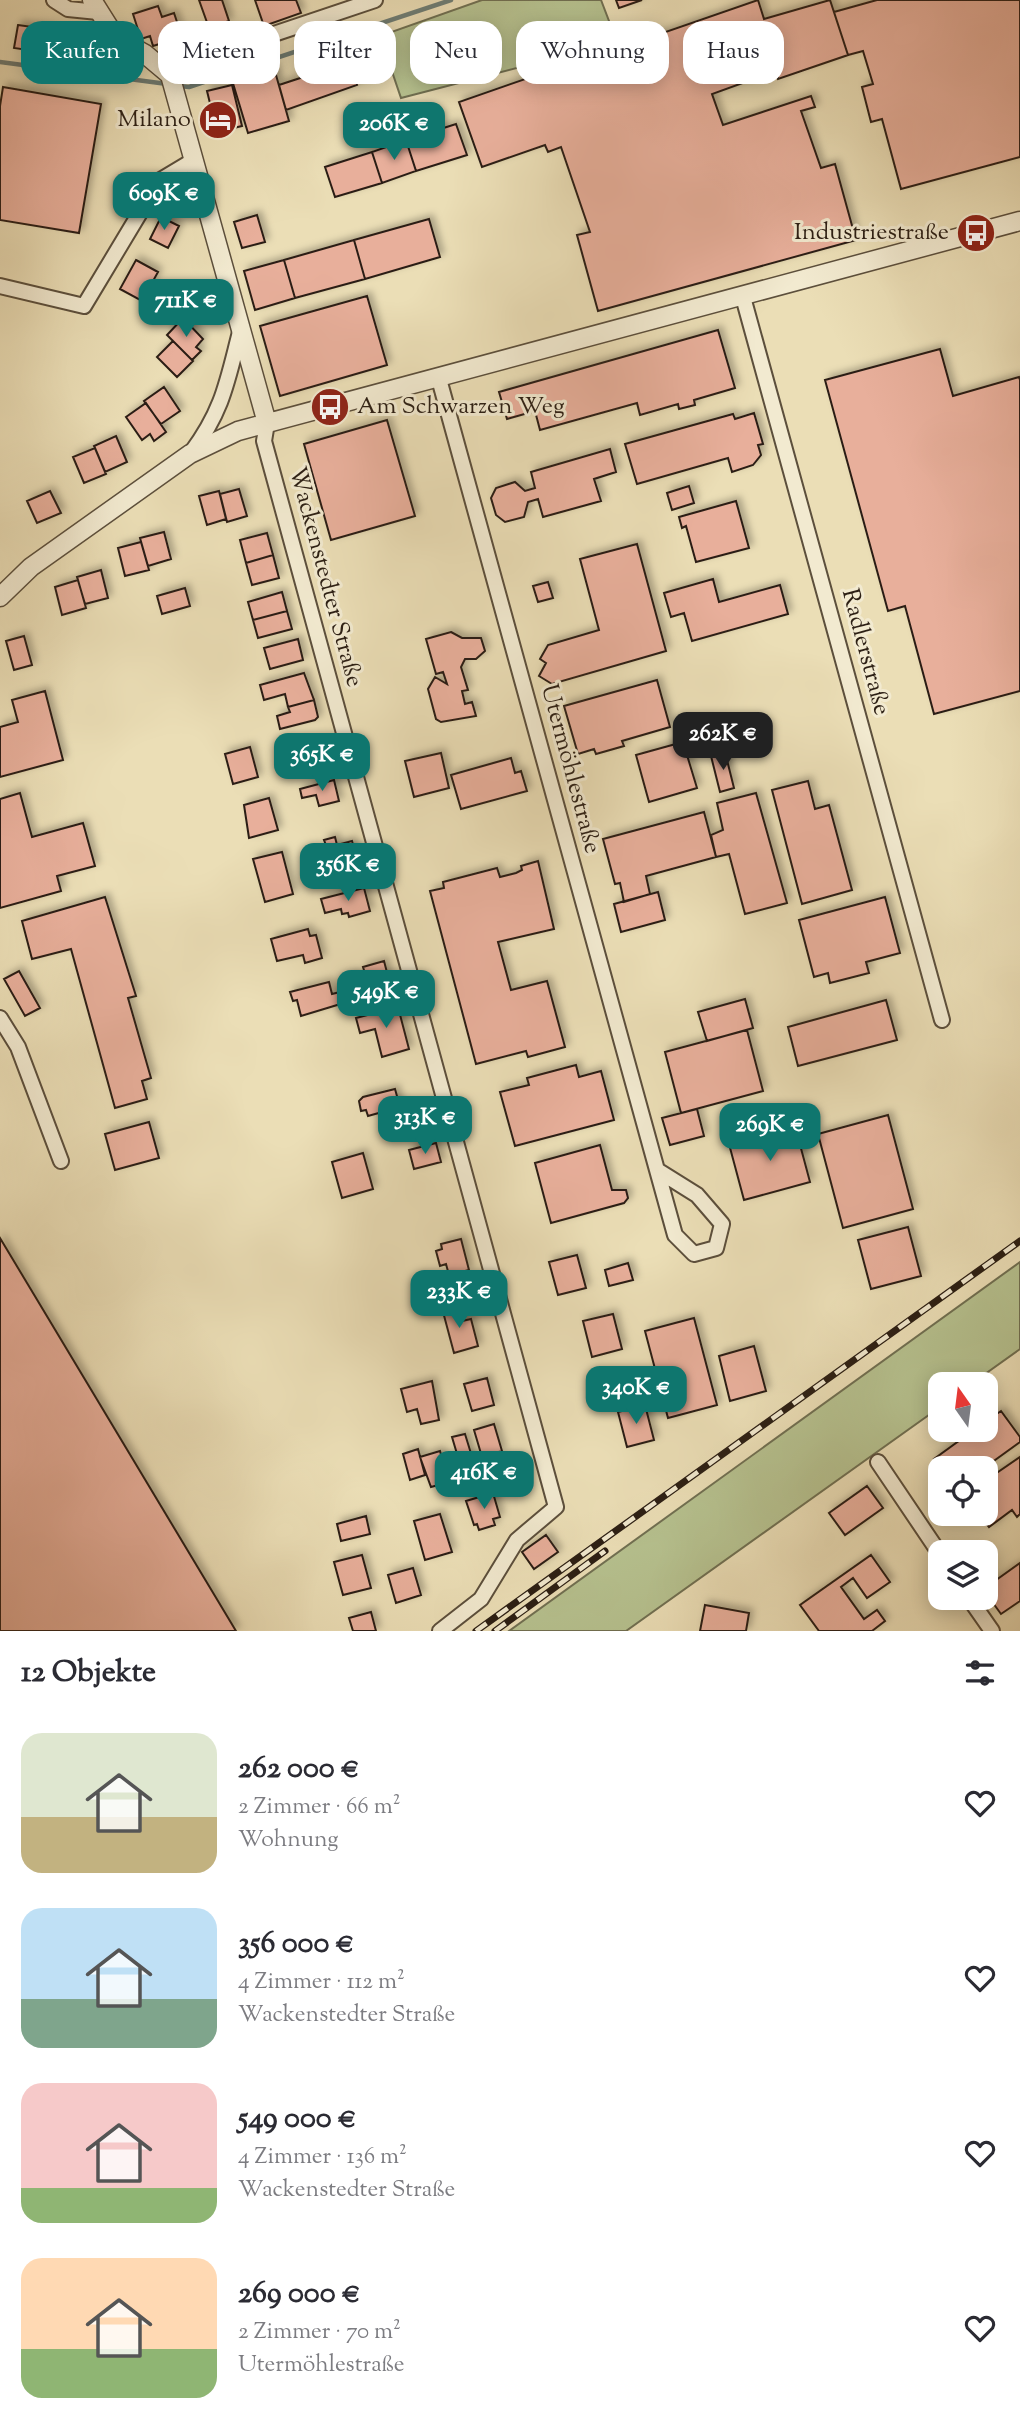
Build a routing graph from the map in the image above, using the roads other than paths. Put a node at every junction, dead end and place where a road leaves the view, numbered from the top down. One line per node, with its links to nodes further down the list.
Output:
1 (54, 0): 3 (street)
2 (375, 0): 4 (street)
3 (95, 6): 5 (street)
4 (280, 37)
5 (158, 69)
6 (172, 84): 7 (street)
7 (194, 160): 9 (street); 11 (street)
8 (1020, 221): 10 (street)
9 (0, 286)
10 (743, 297): 12 (street); 17 (street, Radlerstraße)
11 (240, 332): 13 (street); 14 (street)
12 (439, 379): 13 (street); 19 (street, Utermöhlestraße)
13 (267, 423): 14 (street); 23 (street, Wackenstedter Straße)
14 (190, 454): 15 (street)
15 (0, 597)
16 (0, 1018): 18 (street)
17 (942, 1020)
18 (61, 1161)
19 (657, 1170): 19 (street, Utermöhlestraße)
20 (878, 1462): 21 (street)
21 (931, 1540)
22 (977, 1610): 24 (street)
23 (440, 1631)
24 (992, 1631)

